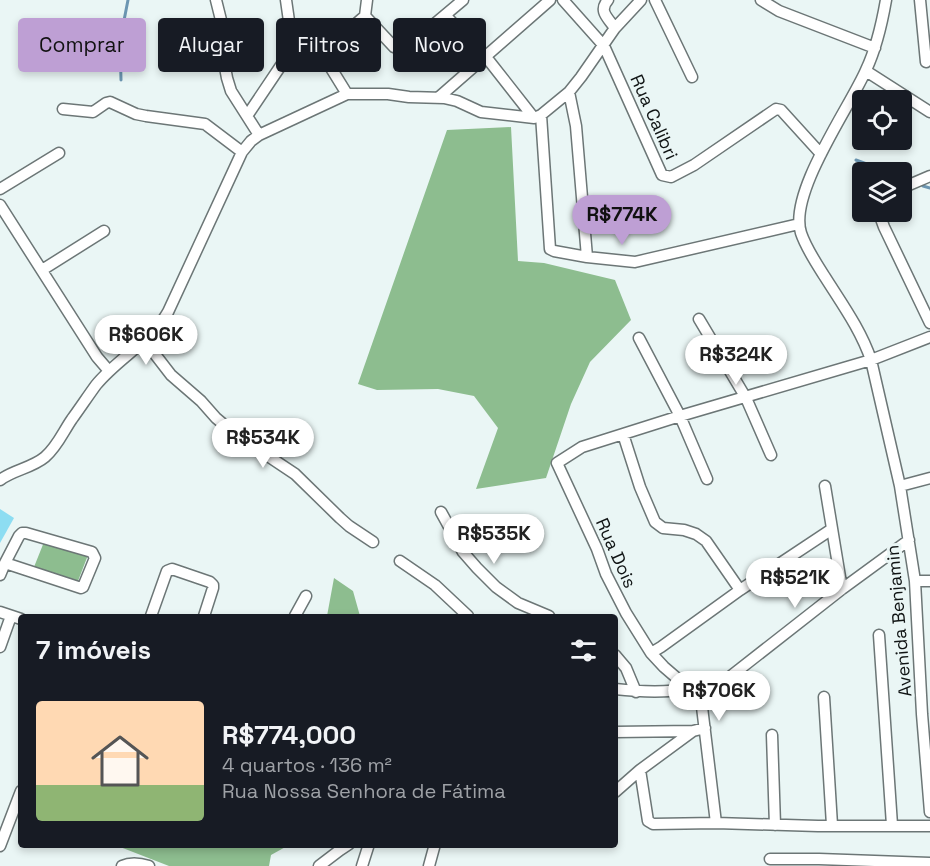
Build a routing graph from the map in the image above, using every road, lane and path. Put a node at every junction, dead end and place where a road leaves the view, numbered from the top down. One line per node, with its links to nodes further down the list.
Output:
1 (216, 0): 30 (street)
2 (286, 0): 30 (street)
3 (367, 0): 14 (street)
4 (463, 0): 13 (street)
5 (550, 0): 19 (street)
6 (563, 0): 17 (street)
7 (608, 0): 16 (street)
8 (641, 0): 16 (street)
9 (655, 0): 24 (street)
10 (761, 0): 18 (street)
11 (886, 0): 18 (street)
12 (920, 0): 21 (street)
13 (445, 15): 14 (street); 15 (street)
14 (365, 16): 26 (street)
15 (448, 18)
16 (615, 28): 17 (street)
17 (604, 46): 25 (street); 35 (street, Rua Calibri)
18 (874, 48): 22 (street)
19 (486, 56)
20 (486, 58): 31 (street)
21 (926, 62)
22 (866, 71): 29 (street); 35 (street)
23 (468, 72): 27 (street)
24 (692, 77)
25 (569, 92): 31 (street); 43 (street)
26 (347, 94): 27 (street); 32 (street)
27 (438, 98): 31 (street)
28 (63, 109): 33 (street)
29 (930, 112)
30 (247, 116): 32 (street)
31 (537, 116): 43 (street)
32 (258, 135): 33 (street)
33 (242, 152): 49 (street)
34 (59, 153): 38 (street)
35 (821, 154): 41 (street)
36 (930, 176): 37 (street)
37 (912, 184)
38 (0, 189)
39 (0, 205): 44 (street)
40 (882, 222): 46 (street)
41 (799, 224): 43 (street); 50 (street, Avenida Benjamin)
42 (104, 231): 44 (street)
43 (587, 257)
44 (42, 270): 51 (street)
45 (699, 319): 52 (street)
46 (930, 323)
47 (930, 337): 50 (street)
48 (639, 338): 53 (street)
49 (144, 339): 51 (street); 64 (street)
50 (872, 360): 52 (street); 60 (street, Avenida Benjamin)
51 (109, 371): 58 (street)
52 (746, 398): 53 (street); 55 (street)
53 (680, 416): 54 (street); 57 (street)
54 (623, 434): 70 (street); 82 (street, Rua Dois)
55 (771, 455)
56 (930, 478): 60 (street)
57 (707, 479)
58 (0, 480)
59 (825, 486): 62 (street)
60 (900, 486): 63 (street, Avenida Benjamin)
61 (441, 512): 78 (street)
62 (832, 530): 70 (street); 71 (street)
63 (909, 540): 68 (street, Avenida Benjamin); 71 (street)
64 (373, 542)
65 (400, 561): 77 (street)
66 (5, 563): 66 (street); 67 (street)
67 (0, 575)
68 (915, 581): 69 (street); 96 (street, Avenida Benjamin)
69 (930, 581)
70 (740, 590): 82 (street)
71 (842, 590): 88 (street)
72 (306, 596): 76 (street)
73 (0, 612): 79 (street)
74 (153, 614): 75 (street)
75 (205, 614)
76 (296, 614)
77 (466, 614)
78 (544, 614)
79 (16, 617): 81 (street)
80 (879, 635): 100 (street)
81 (0, 647)
82 (651, 653): 85 (street, Rua Dois)
83 (618, 659): 86 (street)
84 (618, 689): 86 (street)
85 (689, 689): 86 (street); 88 (street, Rua Dois)
86 (636, 692)
87 (824, 697): 99 (street)
88 (699, 701): 89 (street)
89 (705, 728): 90 (street); 97 (street)
90 (693, 731): 91 (street); 93 (street)
91 (618, 732)
92 (772, 735): 98 (street)
93 (640, 770): 94 (street); 97 (street)
94 (618, 789)
95 (18, 799): 102 (street)
96 (930, 812)
97 (716, 823): 98 (street)
98 (776, 825): 99 (street)
99 (832, 825): 100 (street)
100 (892, 825): 101 (street)
101 (930, 826)
102 (0, 846)
103 (340, 848): 110 (street)
104 (368, 848): 111 (street)
105 (434, 848): 112 (street)
106 (770, 860): 107 (street)
107 (930, 863)
108 (122, 866): 109 (street)
109 (149, 866)
110 (319, 866)
111 (362, 866)
112 (429, 866)

